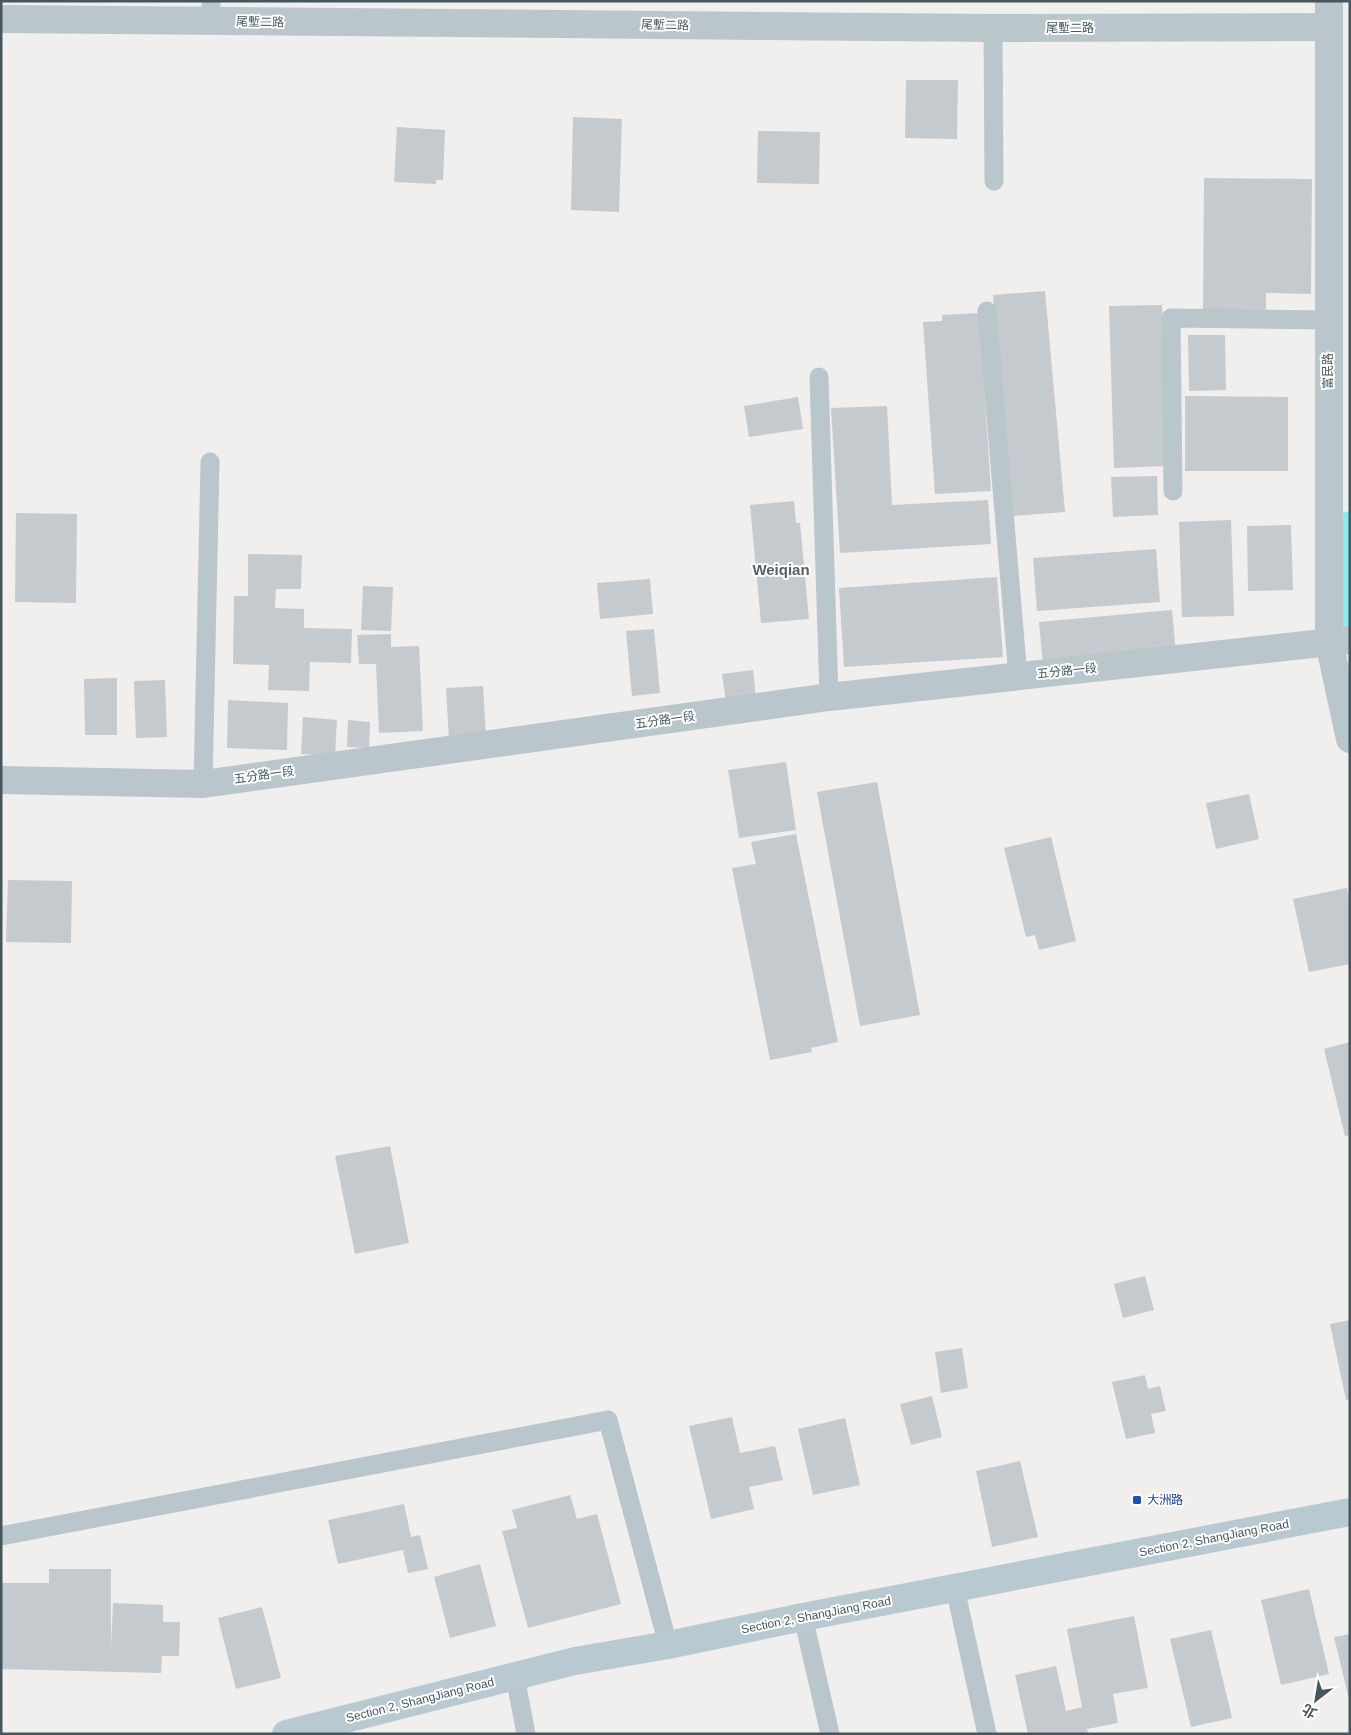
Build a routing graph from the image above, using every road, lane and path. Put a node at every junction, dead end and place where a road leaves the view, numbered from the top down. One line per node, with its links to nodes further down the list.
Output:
1 (211, 11): 3 (street, 尾塹二路); 4 (street, 尾塹二路)
2 (1329, 14): 4 (street, 尾塹二路); 7 (street, 富民路)
3 (1, 20)
4 (993, 28): 5 (lane)
5 (994, 181)
6 (987, 311): 12 (lane)
7 (1328, 320): 10 (lane); 11 (street, 富民路)
8 (819, 377): 13 (lane)
9 (210, 462): 16 (lane)
10 (1173, 491)
11 (1339, 641): 12 (street, 五分路一段); 14 (street, 富民路)
12 (1018, 677): 13 (street, 五分路一段)
13 (829, 697): 16 (street, 五分路一段)
14 (1350, 739)
15 (1, 780): 16 (street, 五分路一段)
16 (204, 784)
17 (1350, 1512): 19 (main road, Section 2, ShangJiang Road)
18 (1, 1536): 21 (lane)
19 (955, 1588): 20 (main road, Section 2, ShangJiang Road); 26 (lane)
20 (803, 1617): 21 (main road, Section 2, ShangJiang Road); 25 (lane)
21 (668, 1645): 22 (main road, Section 2, ShangJiang Road)
22 (515, 1676): 23 (main road, Section 2, ShangJiang Road); 24 (lane)
23 (286, 1734)
24 (526, 1734)
25 (830, 1734)
26 (986, 1734)

